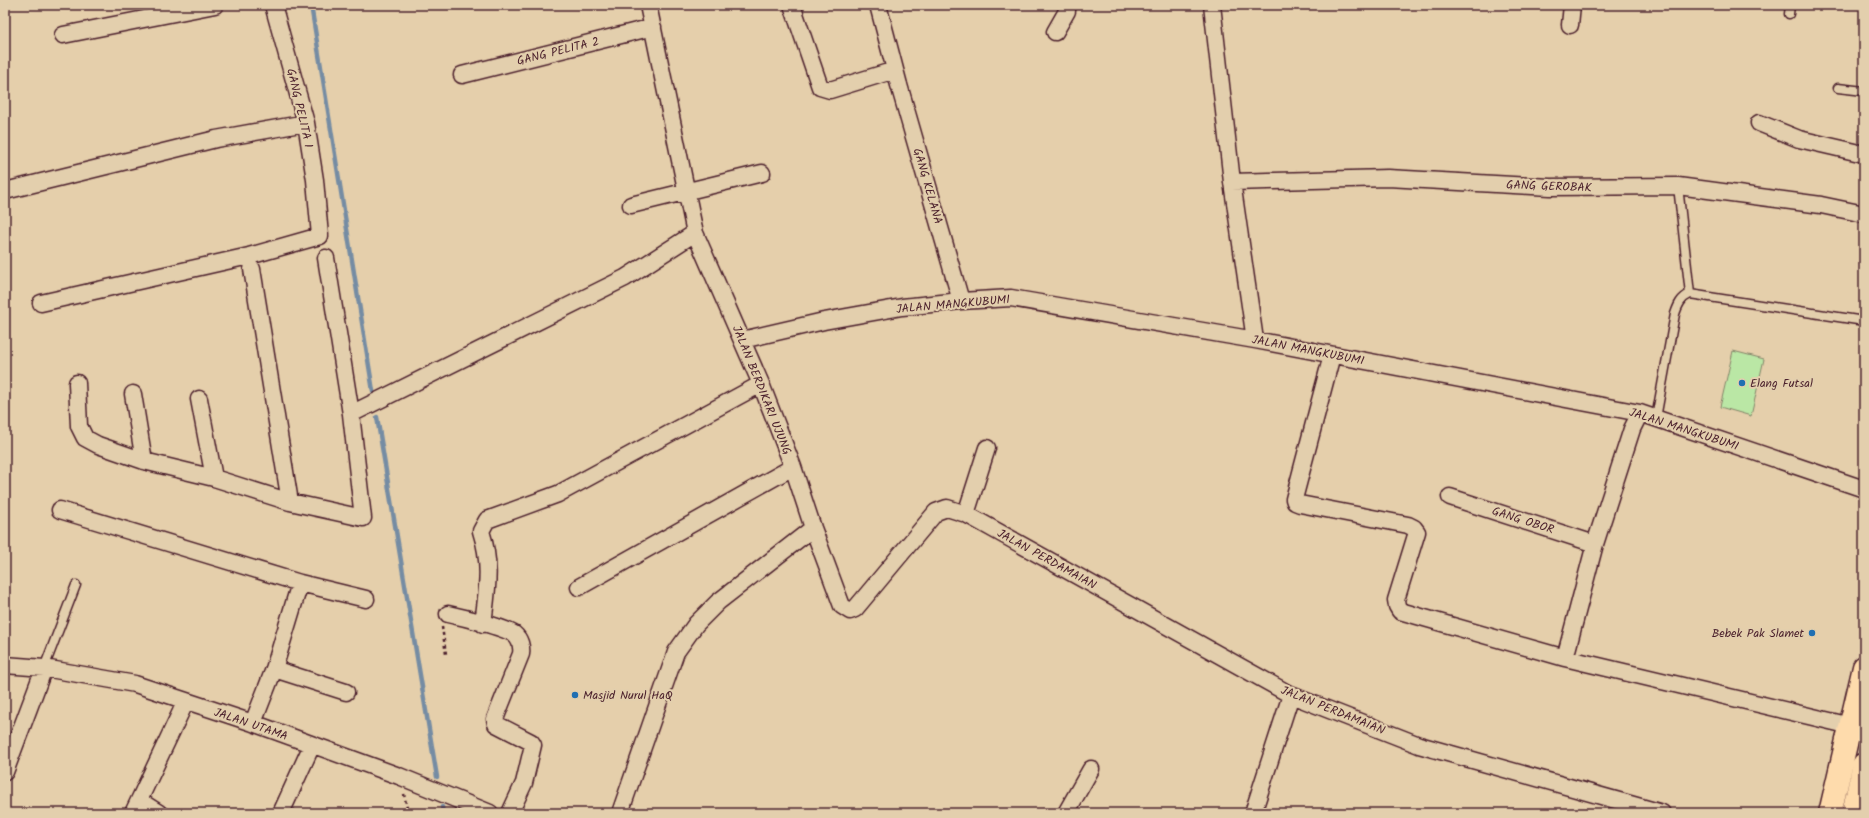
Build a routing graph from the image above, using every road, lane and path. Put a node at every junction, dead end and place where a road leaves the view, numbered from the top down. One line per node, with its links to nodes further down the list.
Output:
1 (215, 5): 14 (street)
2 (273, 5): 19 (street, GANG PELITA 1)
3 (648, 5): 12 (street, JALAN BERDIKARI UJUNG)
4 (792, 5): 15 (street)
5 (878, 5): 15 (street, GANG KELANA)
6 (1067, 5): 13 (street)
7 (1212, 5): 23 (street)
8 (1572, 5): 11 (street)
9 (1790, 5): 10 (lane)
10 (1789, 14)
11 (1570, 25)
12 (653, 27): 16 (street, GANG PELITA 2); 25 (street, JALAN BERDIKARI UJUNG)
13 (1056, 32)
14 (63, 35)
15 (895, 70): 33 (street, GANG KELANA)
16 (462, 75)
17 (1838, 88): 18 (lane)
18 (1864, 91)
19 (306, 123): 26 (street); 34 (street, GANG PELITA 1)
20 (1759, 123): 21 (street)
21 (1864, 154)
22 (762, 173): 25 (street)
23 (1232, 182): 24 (street, GANG GEROBAK); 37 (street)
24 (1678, 186): 28 (street, GANG GEROBAK); 32 (lane)
25 (686, 190): 27 (street); 29 (street, JALAN BERDIKARI UJUNG)
26 (5, 191)
27 (631, 205)
28 (1864, 214)
29 (695, 233): 36 (street, JALAN BERDIKARI UJUNG); 44 (street)
30 (326, 258): 44 (street)
31 (252, 269): 52 (street)
32 (1690, 294): 35 (lane); 45 (lane)
33 (961, 301): 36 (street, JALAN MANGKUBUMI); 37 (street, JALAN MANGKUBUMI)
34 (41, 303)
35 (1864, 321)
36 (742, 340): 40 (street, JALAN BERDIKARI UJUNG)
37 (1255, 340): 38 (street, JALAN MANGKUBUMI)
38 (1332, 354): 43 (street, JALAN MANGKUBUMI); 64 (street)
39 (77, 383): 47 (street)
40 (761, 384): 48 (street, JALAN BERDIKARI UJUNG); 62 (street)
41 (133, 394): 47 (street)
42 (199, 399): 49 (street)
43 (1640, 413): 45 (street, JALAN MANGKUBUMI); 56 (street)
44 (351, 414): 52 (street)
45 (1656, 418): 50 (street, JALAN MANGKUBUMI)
46 (987, 448): 54 (street)
47 (144, 461): 49 (street)
48 (793, 467): 55 (street, JALAN BERDIKARI UJUNG); 59 (street)
49 (214, 478): 52 (street)
50 (1864, 489)
51 (1450, 497): 56 (street, GANG OBOR)
52 (290, 502)
53 (60, 510): 57 (street)
54 (966, 514): 55 (street, JALAN BERDIKARI UJUNG); 70 (street, JALAN PERDAMAIAN)
55 (813, 528): 83 (street)
56 (1595, 544): 64 (street)
57 (300, 583): 60 (street); 68 (street)
58 (76, 585): 67 (lane)
59 (579, 587)
60 (366, 599)
61 (448, 614): 62 (street); 63 (path)
62 (483, 624): 82 (street)
63 (446, 654)
64 (1565, 658): 73 (street)
65 (5, 665): 67 (street, JALAN UTAMA)
66 (1864, 667): 73 (main road)
67 (44, 668): 71 (street, JALAN UTAMA); 77 (street)
68 (274, 669): 69 (street); 72 (street)
69 (346, 692)
70 (1291, 695): 85 (street); 86 (street, JALAN PERDAMAIAN)
71 (186, 701): 72 (street, JALAN UTAMA); 78 (street)
72 (253, 723): 74 (street, JALAN UTAMA)
73 (1851, 726): 87 (main road)
74 (312, 745): 80 (street); 81 (street, JALAN UTAMA)
75 (1864, 764): 88 (main road)
76 (1091, 769): 84 (street)
77 (5, 772)
78 (136, 807): 79 (street)
79 (159, 813)
80 (281, 813)
81 (490, 813)
82 (510, 813)
83 (620, 813)
84 (1066, 813)
85 (1253, 813)
86 (1662, 813)
87 (1830, 813)
88 (1853, 813)

